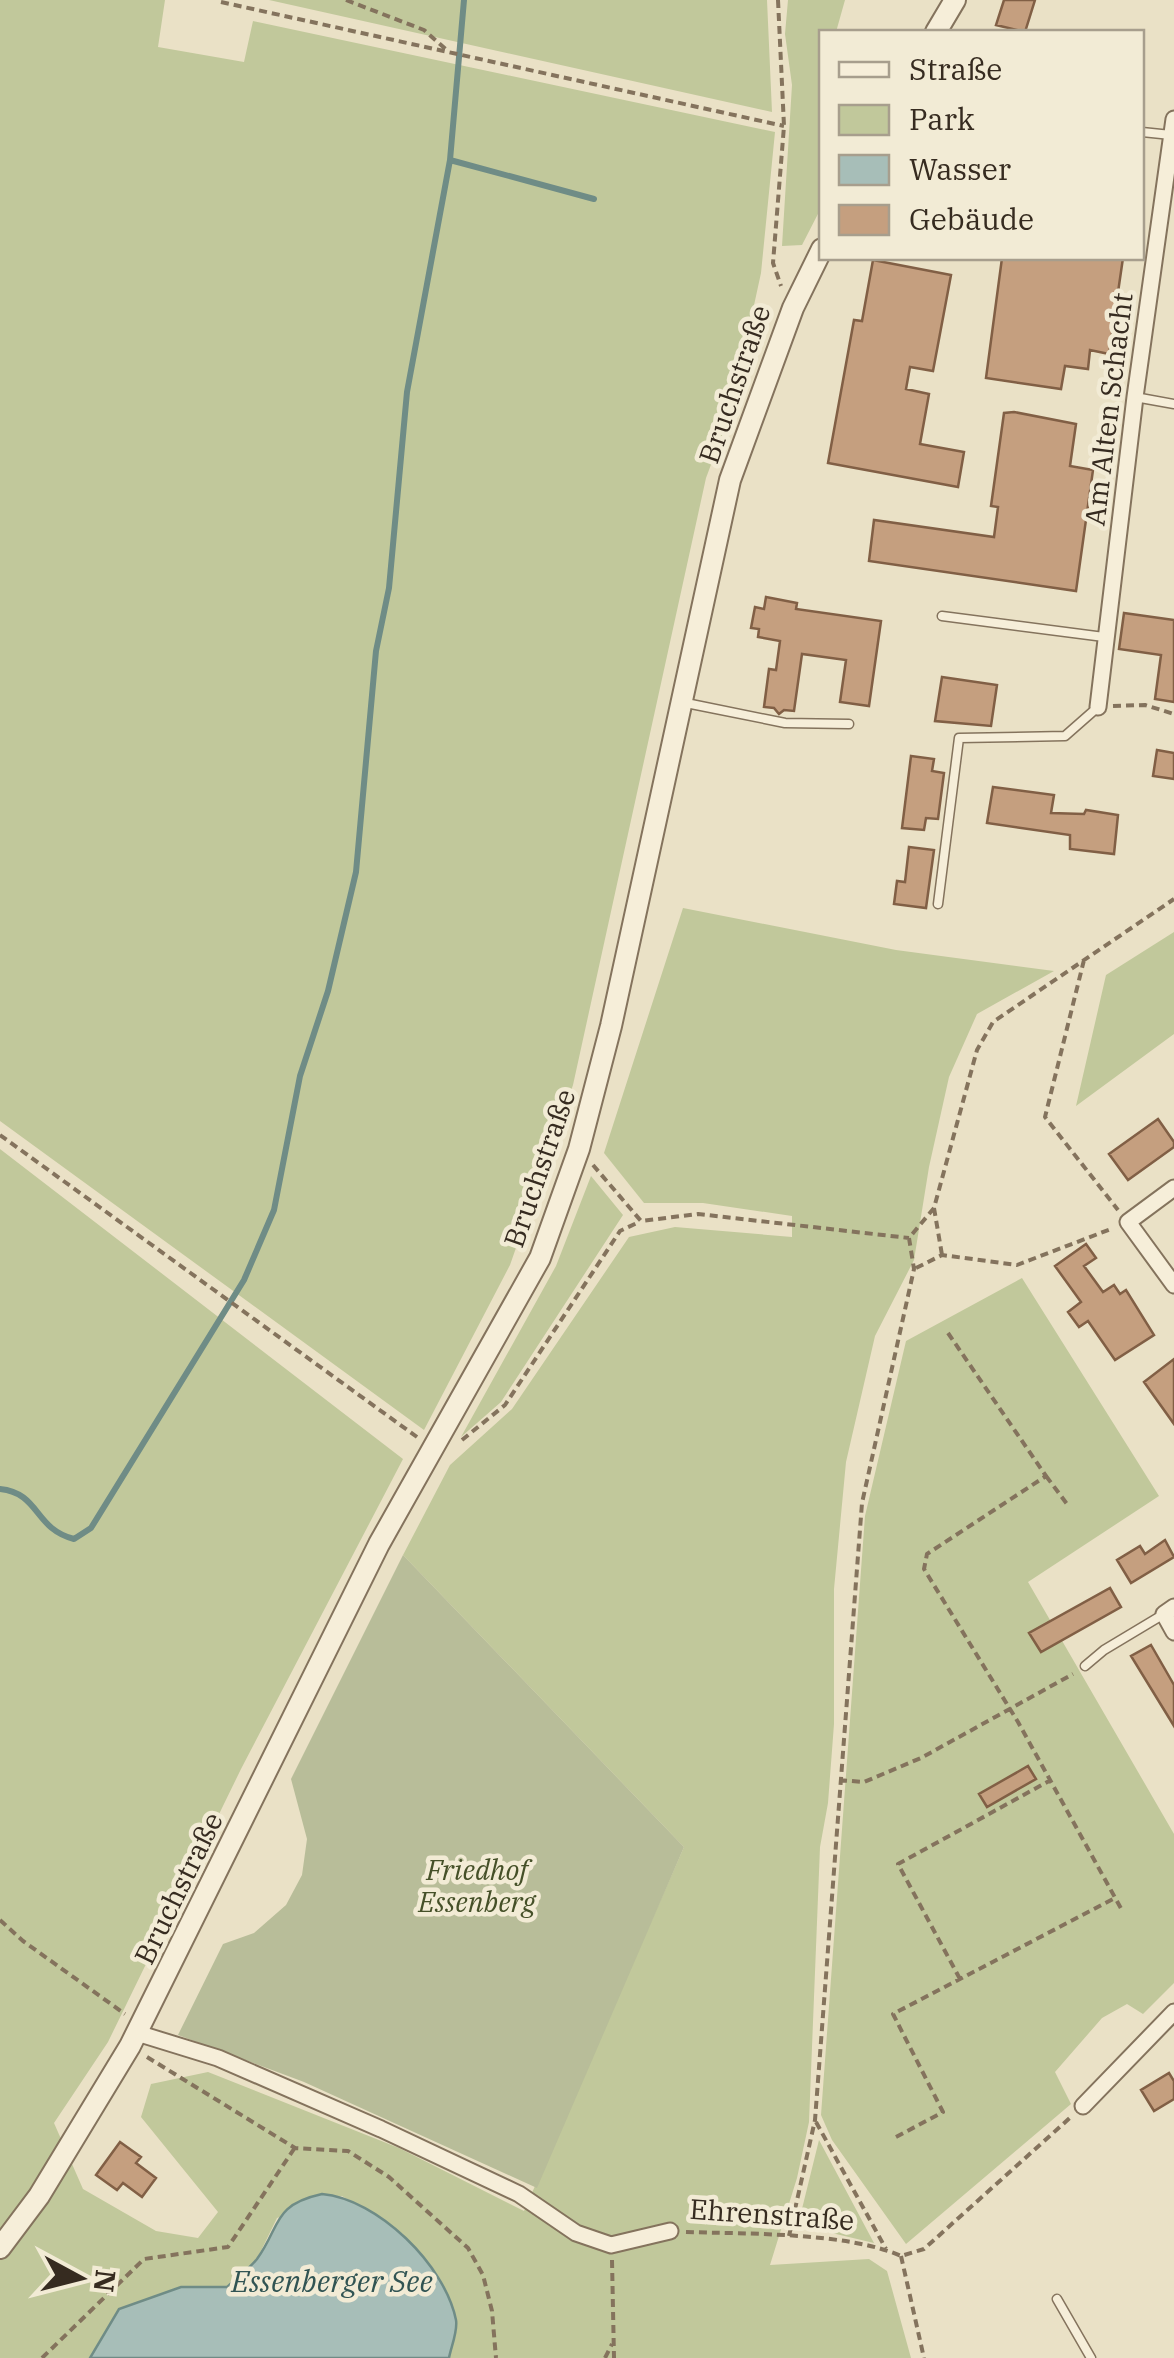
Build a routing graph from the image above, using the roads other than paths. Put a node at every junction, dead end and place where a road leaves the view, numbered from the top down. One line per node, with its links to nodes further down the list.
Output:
1 (955, 0): 2 (street)
2 (937, 30)
3 (1173, 127): 4 (lane); 6 (street, Am Alten Schacht)
4 (1144, 132)
5 (819, 255): 10 (street, Bruchstraße)
6 (1135, 397): 7 (lane); 9 (street, Am Alten Schacht)
7 (1174, 404)
8 (942, 616): 9 (lane)
9 (1104, 637): 11 (street, Am Alten Schacht)
10 (681, 702): 12 (lane); 20 (street, Bruchstraße)
11 (1098, 707): 13 (lane)
12 (849, 724)
13 (938, 904)
14 (1174, 1188): 15 (street)
15 (1174, 1285)
16 (1169, 1610): 17 (street); 18 (lane)
17 (1174, 1632)
18 (1085, 1666)
19 (1174, 2012): 21 (street)
20 (136, 2035): 22 (street, Ehrenstraße); 23 (street, Bruchstraße)
21 (1083, 2106)
22 (670, 2231)
23 (0, 2248)
24 (1057, 2300): 25 (lane)
25 (1091, 2358)

